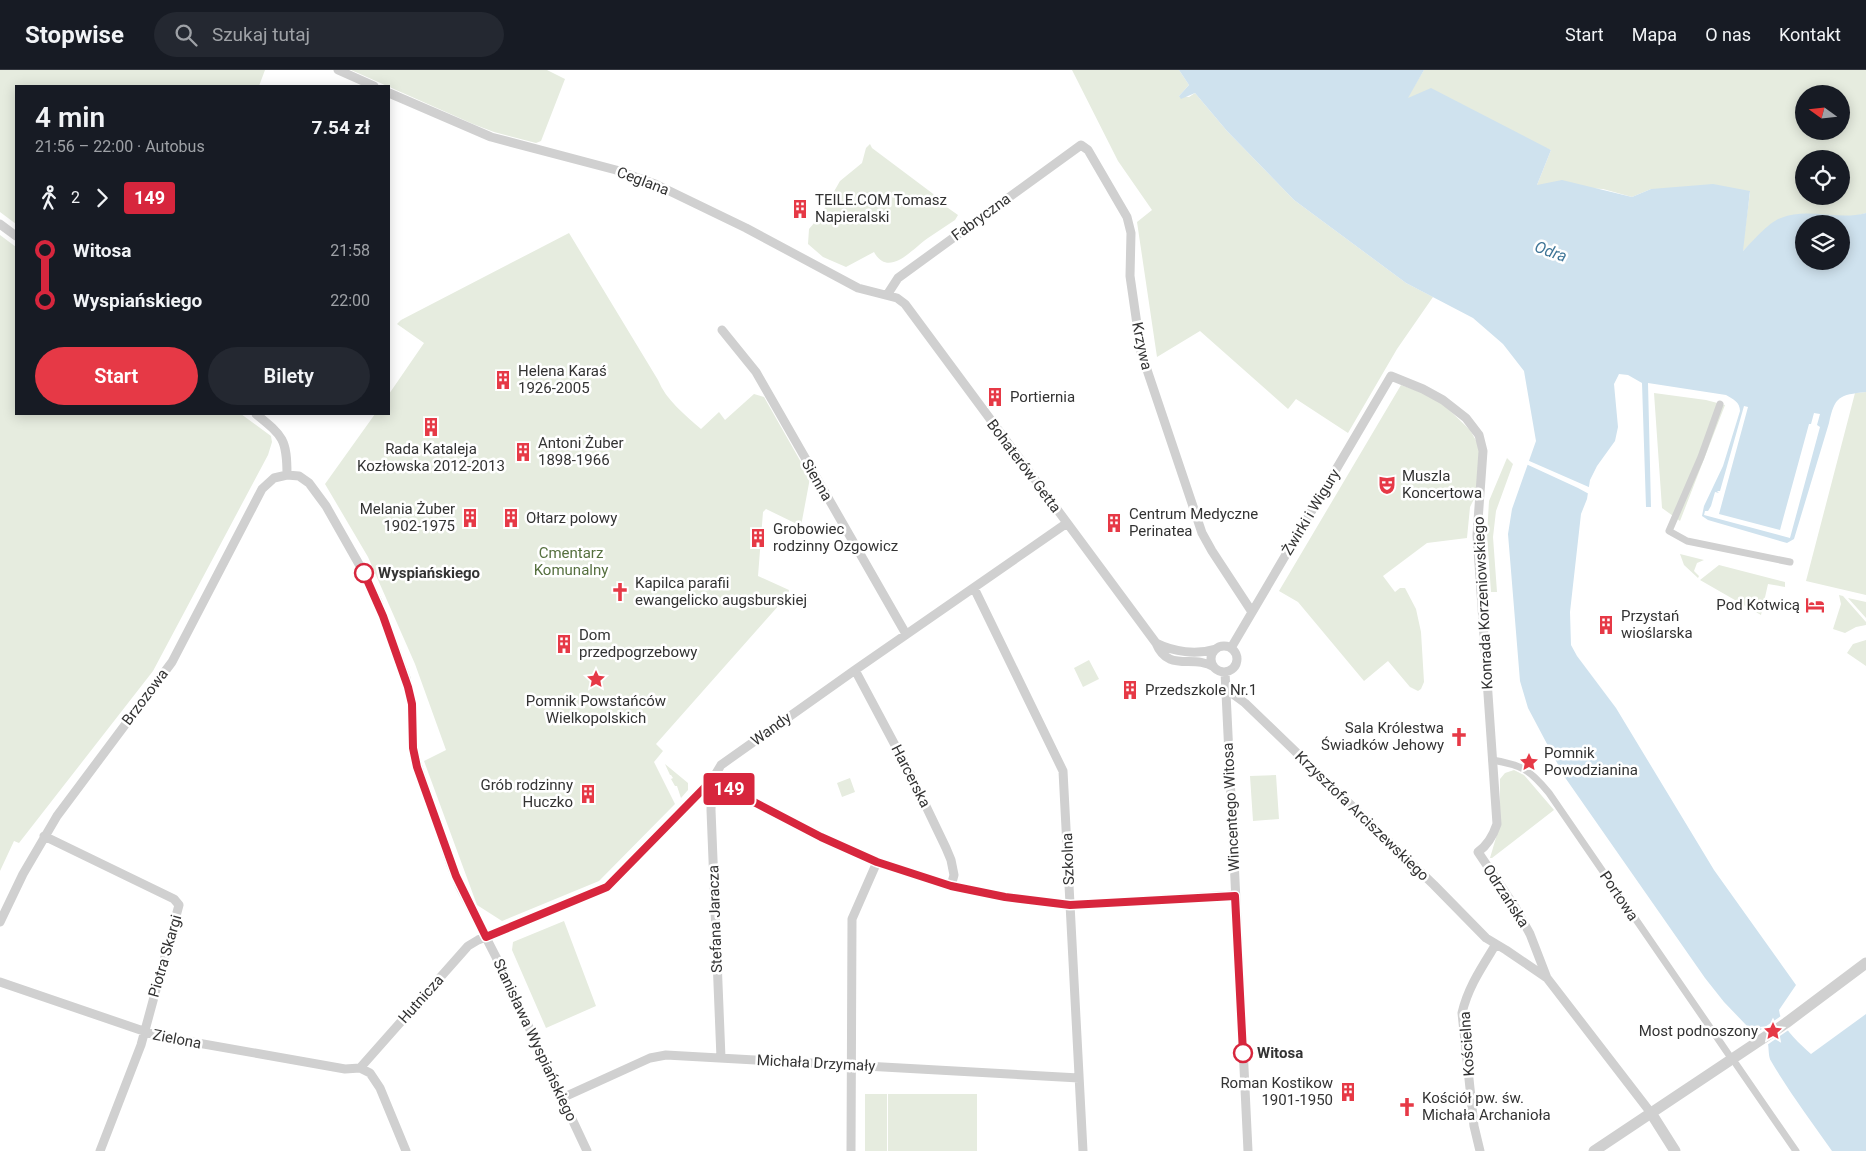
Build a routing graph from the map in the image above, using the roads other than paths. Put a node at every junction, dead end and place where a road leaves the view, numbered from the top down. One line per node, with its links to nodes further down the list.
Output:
1 (338, 70): 2 (street)
2 (372, 85)
3 (390, 93): 7 (street, Ceglana)
4 (1081, 145): 7 (street, Fabryczna); 16 (street, Krzywa)
5 (0, 224): 6 (street)
6 (15, 235)
7 (887, 295): 13 (street, Bohaterów Getta)
8 (722, 330): 17 (street, Sienna)
9 (1391, 376): 16 (street, Żwirki i Wigury); 25 (street, Konrada Korzeniowskiego)
10 (1720, 404): 14 (street)
11 (257, 415): 12 (street)
12 (287, 475): 27 (street, Brzozowa); 33 (street, Stanisława Wyspiańskiego)
13 (1067, 523): 15 (street, Wandy); 18 (street, Bohaterów Getta)
14 (1790, 562)
15 (974, 588): 17 (street, Wandy); 31 (street, Szkolna)
16 (1252, 612): 19 (street, Żwirki i Wigury)
17 (906, 634): 22 (street, Wandy)
18 (1156, 643): 20 (street); 21 (street, Bohaterów Getta)
19 (1231, 648): 20 (street); 23 (street)
20 (1216, 649): 21 (street)
21 (1214, 667): 23 (street)
22 (855, 670): 26 (street, Wandy); 29 (street, Harcerska)
23 (1225, 672): 24 (street, Wincentego Witosa)
24 (1226, 689): 30 (street, Wincentego Witosa); 34 (street, Krzysztofa Arciszewskiego)
25 (1492, 760): 36 (street, Odrzańska); 39 (street, Portowa)
26 (712, 780): 28 (street); 33 (street, Wandy); 40 (street, Stefana Jaracza)
27 (44, 836): 32 (street, Brzozowa); 38 (street, Piotra Skargi)
28 (877, 862): 29 (street); 42 (street)
29 (951, 886): 31 (street)
30 (1235, 896): 31 (street); 52 (street, Wincentego Witosa)
31 (1070, 905): 44 (street, Szkolna)
32 (0, 922)
33 (486, 937): 43 (street, Hutnicza); 45 (street, Stanisława Wyspiańskiego)
34 (1496, 944): 36 (street, Odrzańska); 53 (street, Kościelna)
35 (1866, 963): 46 (street)
36 (1547, 978): 46 (street, Odrzańska)
37 (0, 982): 38 (street, Zielona)
38 (143, 1032): 43 (street, Zielona); 47 (street, Piotra Skargi)
39 (1729, 1055)
40 (721, 1058): 42 (street, Michała Drzymały); 45 (street, Michała Drzymały)
41 (1736, 1064): 56 (street)
42 (851, 1065): 44 (street, Michała Drzymały); 50 (street)
43 (360, 1068): 48 (street)
44 (1079, 1078): 51 (street, Szkolna)
45 (562, 1098): 49 (street, Stanisława Wyspiańskiego)
46 (1651, 1113): 54 (street); 55 (street)
47 (100, 1151)
48 (406, 1151)
49 (587, 1151)
50 (851, 1151)
51 (1083, 1151)
52 (1248, 1151)
53 (1480, 1151)
54 (1594, 1151)
55 (1675, 1151)
56 (1796, 1151)

